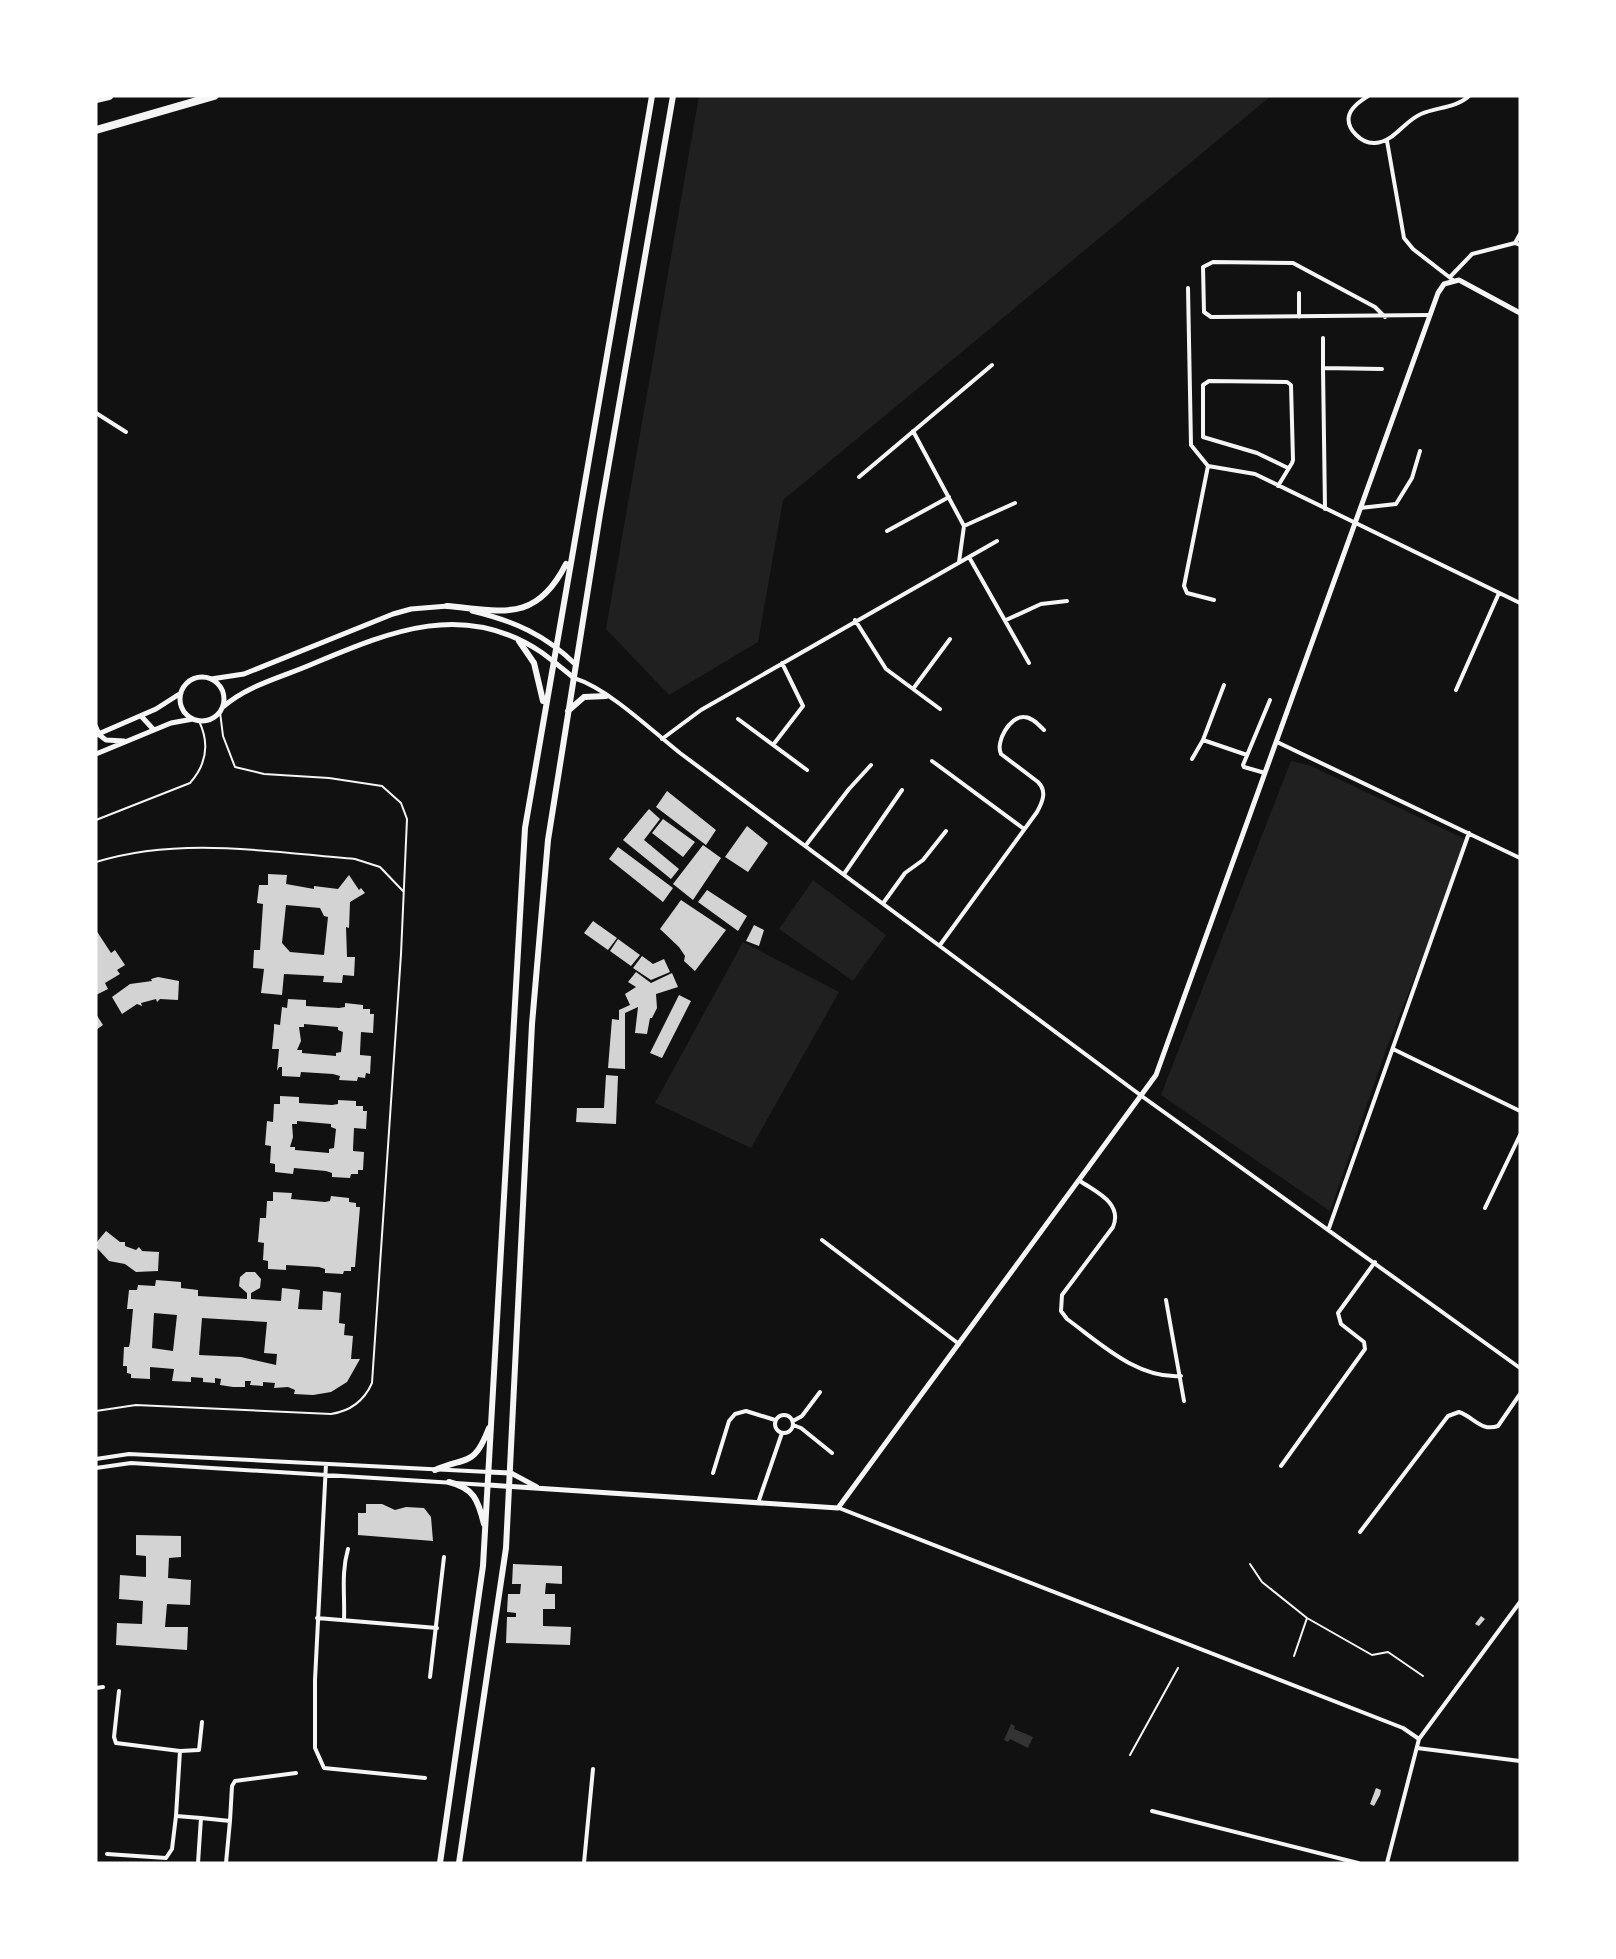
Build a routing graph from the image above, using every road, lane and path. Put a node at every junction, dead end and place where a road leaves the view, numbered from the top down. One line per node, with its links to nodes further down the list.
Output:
1 (109, 96): 7 (highway)
2 (213, 96): 8 (highway)
3 (652, 96): 39 (main road)
4 (673, 96): 55 (main road)
5 (1368, 96): 9 (street)
6 (1469, 96): 9 (street)
7 (96, 99)
8 (96, 130)
9 (1387, 141): 12 (street)
10 (1520, 234): 11 (street)
11 (1518, 244): 12 (street)
12 (1451, 279): 15 (street); 16 (street)
13 (1188, 288): 27 (street)
14 (1299, 293): 17 (street)
15 (1520, 313)
16 (1429, 315): 18 (street); 33 (street)
17 (1299, 317): 18 (street); 18 (street)
18 (1385, 317)
19 (1323, 338): 21 (street)
20 (992, 365): 25 (street)
21 (1323, 368): 22 (street); 34 (street)
22 (1382, 369)
23 (96, 413): 24 (street)
24 (126, 432)
25 (913, 432): 29 (street); 31 (street)
26 (1420, 451): 33 (street)
27 (1208, 466): 30 (street); 43 (street)
28 (1288, 468): 28 (street); 30 (street)
29 (859, 477)
30 (1278, 486): 34 (street)
31 (949, 497): 36 (street); 37 (street)
32 (1015, 503): 36 (street)
33 (1360, 508): 35 (street)
34 (1325, 509): 35 (street)
35 (1355, 523): 42 (street); 79 (street)
36 (964, 526): 41 (street)
37 (887, 531)
38 (997, 541): 40 (street)
39 (570, 557): 46 (main road); 51 (main road)
40 (969, 557): 41 (street); 48 (street)
41 (959, 562): 47 (street)
42 (1499, 593): 45 (street); 61 (street)
43 (1214, 600)
44 (1067, 601): 48 (street)
45 (1520, 603)
46 (447, 606): 51 (street); 57 (street)
47 (855, 620): 53 (street); 60 (street)
48 (1006, 620): 54 (street)
49 (950, 639): 60 (street)
50 (519, 641): 52 (street); 65 (main road); 67 (street)
51 (556, 645): 52 (main road); 55 (street)
52 (553, 662): 56 (street); 65 (main road)
53 (782, 663): 76 (street); 80 (street)
54 (1029, 663)
55 (576, 665): 56 (main road); 58 (street)
56 (574, 678): 58 (street); 68 (main road)
57 (211, 679): 62 (street); 67 (street)
58 (582, 680): 63 (street)
59 (1224, 685): 77 (street)
60 (913, 689): 66 (street)
61 (1456, 690)
62 (181, 693): 69 (street); 71 (street)
63 (606, 696): 68 (main road); 76 (street)
64 (1270, 700): 82 (street)
65 (544, 708): 118 (main road)
66 (940, 709)
67 (222, 710): 71 (street); 97 (lane)
68 (567, 712): 128 (main road)
69 (141, 716): 73 (street); 75 (street)
70 (738, 719): 80 (street)
71 (196, 720): 73 (street); 89 (lane)
72 (96, 726): 75 (street)
73 (154, 730): 78 (street)
74 (1044, 730): 90 (street)
75 (98, 734): 78 (street)
76 (662, 739): 93 (street)
77 (1203, 740): 82 (street); 83 (street)
78 (129, 741): 81 (street)
79 (1277, 742): 87 (street); 92 (street)
80 (773, 745): 86 (street)
81 (96, 754)
82 (1247, 755): 87 (street)
83 (1192, 759)
84 (932, 761): 90 (street)
85 (871, 765): 93 (street)
86 (807, 770)
87 (1265, 773): 101 (street)
88 (903, 790): 96 (street)
89 (96, 820)
90 (1024, 829): 99 (street)
91 (946, 831): 98 (street)
92 (1469, 833): 94 (street); 100 (street)
93 (806, 845): 96 (street)
94 (1520, 858)
95 (96, 862): 97 (lane)
96 (844, 874): 98 (street)
97 (404, 892): 116 (lane)
98 (884, 902): 99 (street)
99 (940, 945): 101 (street)
100 (1393, 1049): 102 (street); 106 (street)
101 (1143, 1097): 104 (street); 106 (street)
102 (1520, 1110)
103 (1520, 1135): 105 (street)
104 (1080, 1181): 110 (street); 112 (street)
105 (1485, 1208)
106 (1329, 1228): 108 (street)
107 (822, 1240): 110 (street)
108 (1375, 1262): 111 (street); 124 (street)
109 (1166, 1300): 112 (street)
110 (959, 1344): 136 (street)
111 (1520, 1368)
112 (1181, 1376): 115 (street)
113 (819, 1392): 119 (street)
114 (1520, 1394): 138 (street)
115 (1184, 1401)
116 (96, 1411)
117 (775, 1420): 119 (street); 120 (street); 129 (street)
118 (491, 1423): 126 (main road); 127 (main road)
119 (793, 1423): 120 (street); 121 (street)
120 (782, 1433): 135 (street)
121 (832, 1453)
122 (96, 1459): 123 (street)
123 (326, 1464): 126 (street); 130 (street)
124 (1281, 1466)
125 (96, 1468): 130 (street)
126 (435, 1470): 127 (street)
127 (489, 1472): 128 (street); 132 (main road)
128 (511, 1473): 133 (main road); 134 (street)
129 (713, 1473)
130 (326, 1474): 131 (street); 143 (street)
131 (448, 1482): 132 (street); 137 (main road)
132 (489, 1485): 133 (street); 137 (main road)
133 (510, 1486): 134 (street); 171 (main road)
134 (539, 1488): 135 (street)
135 (758, 1503): 136 (street)
136 (838, 1508): 155 (street)
137 (485, 1530): 170 (main road)
138 (1360, 1532)
139 (348, 1549): 145 (street)
140 (444, 1557): 146 (street)
141 (1250, 1564): 144 (lane)
142 (1520, 1602): 155 (street)
143 (318, 1618): 145 (street); 162 (street)
144 (1307, 1618): 147 (lane); 149 (lane)
145 (344, 1620): 146 (street)
146 (437, 1628): 150 (street)
147 (1294, 1656)
148 (1178, 1668): 158 (lane)
149 (1422, 1676)
150 (430, 1677)
151 (103, 1687): 152 (street)
152 (96, 1688)
153 (119, 1691): 157 (street)
154 (202, 1722): 157 (street)
155 (1419, 1739): 156 (street)
156 (1416, 1748): 159 (street); 174 (street)
157 (180, 1751): 164 (street)
158 (1130, 1755)
159 (1520, 1761)
160 (592, 1769): 172 (street)
161 (296, 1773): 166 (street)
162 (425, 1778)
163 (1152, 1810): 173 (street)
164 (176, 1816): 165 (street); 167 (street)
165 (201, 1818): 166 (street); 168 (street)
166 (230, 1821): 169 (street)
167 (107, 1854)
168 (198, 1863)
169 (226, 1863)
170 (440, 1863)
171 (459, 1863)
172 (584, 1863)
173 (1358, 1863)
174 (1387, 1863)

